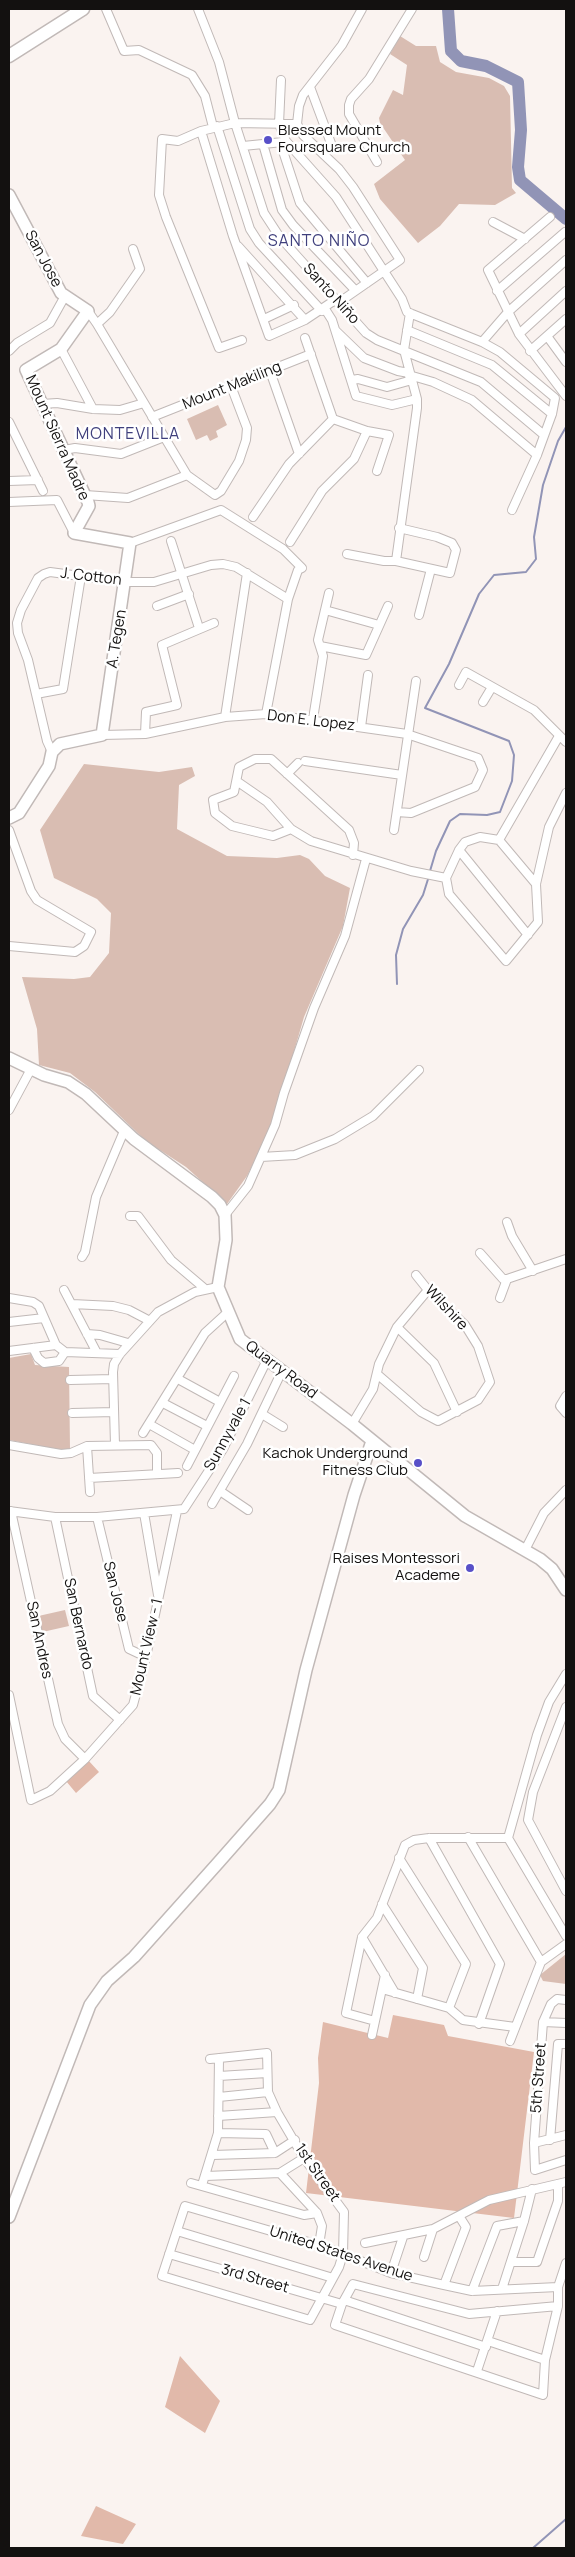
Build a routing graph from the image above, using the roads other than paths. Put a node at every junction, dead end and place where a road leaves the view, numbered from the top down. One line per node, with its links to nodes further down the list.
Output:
1 (83, 9): 6 (main road)
2 (106, 9): 12 (street)
3 (198, 9): 9 (street, Santo Niño)
4 (362, 9): 8 (street)
5 (412, 9): 18 (street)
6 (9, 56)
7 (281, 80): 10 (street)
8 (310, 87): 11 (street); 17 (street)
9 (235, 123): 10 (street); 12 (street); 16 (street, Santo Niño)
10 (279, 124): 11 (street); 14 (street)
11 (297, 124): 17 (street)
12 (215, 127): 13 (street); 35 (street)
13 (201, 131): 24 (street); 48 (street)
14 (282, 142): 15 (street); 27 (street); 28 (street)
15 (263, 144): 16 (street); 29 (street)
16 (243, 146): 33 (street, Santo Niño)
17 (323, 154): 27 (street)
18 (377, 162)
19 (9, 195): 32 (street, San Jose)
20 (550, 217): 23 (street)
21 (493, 222): 23 (street)
22 (566, 232): 30 (street)
23 (525, 239): 30 (street)
24 (236, 244): 34 (street); 39 (street)
25 (133, 249): 42 (street)
26 (566, 260): 37 (street)
27 (384, 271): 28 (street); 38 (street)
28 (367, 282): 29 (street)
29 (355, 290): 33 (street)
30 (497, 291): 37 (street)
31 (566, 291): 45 (street)
32 (65, 296): 36 (street); 52 (street)
33 (337, 302): 35 (street); 51 (street, Santo Niño)
34 (294, 306): 39 (street); 40 (street)
35 (323, 310): 40 (street); 44 (street)
36 (88, 312): 42 (street); 50 (street)
37 (508, 312): 45 (street); 49 (street)
38 (410, 313): 43 (street); 49 (street)
39 (264, 319): 40 (street)
40 (305, 320)
41 (565, 322): 46 (street)
42 (97, 324): 62 (street)
43 (407, 330): 51 (street); 65 (street)
44 (336, 331): 57 (street); 58 (street)
45 (518, 334): 53 (street)
46 (547, 336): 53 (street); 55 (street)
47 (306, 338): 54 (street)
48 (242, 340)
49 (482, 342): 65 (street)
50 (61, 349): 63 (street, Mount Sierra Madre); 64 (street)
51 (404, 350): 57 (street); 70 (street, Santo Niño)
52 (9, 351)
53 (530, 351): 60 (street)
54 (311, 354): 56 (street, Mount Makiling); 67 (street)
55 (566, 362)
56 (270, 371): 59 (street, Mount Makiling); 73 (street)
57 (410, 376): 58 (street); 61 (street); 74 (street)
58 (352, 380): 61 (street)
59 (231, 386): 66 (street, Mount Makiling); 76 (street)
60 (566, 396)
61 (417, 399): 84 (street)
62 (144, 402): 64 (street); 66 (street)
63 (42, 404): 64 (street); 72 (street, Mount Sierra Madre)
64 (93, 409)
65 (552, 414): 70 (street)
66 (152, 417): 71 (street)
67 (333, 419): 69 (street); 73 (street)
68 (9, 422): 77 (street)
69 (368, 431): 75 (street); 87 (street)
70 (544, 435): 74 (street)
71 (164, 437): 72 (street); 76 (street)
72 (64, 450): 80 (street, Mount Sierra Madre)
73 (298, 454): 83 (street)
74 (537, 455): 82 (street)
75 (377, 471)
76 (187, 475): 80 (street)
77 (38, 480): 78 (street); 79 (street)
78 (9, 481)
79 (43, 491)
80 (85, 495): 85 (street, Mount Sierra Madre)
81 (9, 502): 85 (street)
82 (512, 510)
83 (253, 517)
84 (399, 528): 90 (street); 91 (street)
85 (74, 534): 88 (street)
86 (171, 541): 93 (street)
87 (290, 542)
88 (130, 543): 95 (street, A. Tegen); 98 (street)
89 (347, 554): 90 (street)
90 (396, 561): 91 (street)
91 (431, 569): 102 (street)
92 (247, 573): 93 (street, J. Cotton); 98 (street, J. Cotton); 114 (street)
93 (182, 574): 95 (street, J. Cotton); 97 (street)
94 (81, 576): 95 (street, J. Cotton); 111 (street); 111 (street, J. Cotton)
95 (126, 582): 119 (street, A. Tegen)
96 (329, 593): 101 (street)
97 (189, 594): 99 (street); 105 (street)
98 (288, 599): 113 (street)
99 (157, 606)
100 (388, 606): 104 (street)
101 (325, 610): 104 (street); 106 (street)
102 (419, 615)
103 (214, 623): 105 (street)
104 (379, 625): 106 (street)
105 (199, 628): 117 (street)
106 (320, 646): 115 (street)
107 (368, 675): 116 (street)
108 (416, 681): 118 (street)
109 (460, 685): 110 (street)
110 (492, 687): 112 (street); 120 (street)
111 (36, 694): 122 (street, J. Cotton)
112 (483, 702)
113 (266, 714): 114 (street, Don E. Lopez); 115 (street, Don E. Lopez)
114 (225, 717): 117 (street, Don E. Lopez)
115 (313, 719): 116 (street, Don E. Lopez)
116 (360, 727): 118 (street, Don E. Lopez)
117 (146, 734): 119 (street, Don E. Lopez)
118 (407, 734): 124 (street); 127 (street, Don E. Lopez)
119 (102, 735): 122 (street, Don E. Lopez)
120 (559, 736): 121 (street); 132 (street)
121 (566, 742)
122 (52, 752): 128 (street)
123 (287, 774): 124 (street); 125 (street); 134 (street)
124 (402, 775): 127 (street)
125 (238, 782): 129 (street); 129 (street)
126 (566, 793): 137 (street)
127 (397, 812): 131 (street)
128 (9, 818)
129 (292, 829): 134 (street)
130 (9, 830): 139 (street)
131 (394, 830)
132 (500, 840): 133 (street); 137 (street)
133 (459, 850): 136 (street); 138 (street)
134 (353, 855): 135 (street)
135 (366, 859): 136 (street); 145 (street)
136 (446, 878): 138 (street)
137 (536, 884): 138 (street)
138 (528, 935)
139 (9, 946)
140 (9, 1058): 141 (street)
141 (31, 1070): 143 (street); 144 (street)
142 (419, 1070): 145 (street)
143 (9, 1110)
144 (124, 1131): 146 (street); 150 (street)
145 (262, 1157): 146 (street)
146 (225, 1214): 155 (street)
147 (130, 1216): 156 (street)
148 (507, 1222): 152 (street)
149 (480, 1253): 154 (street)
150 (82, 1256)
151 (566, 1259): 152 (street)
152 (533, 1271): 154 (street)
153 (416, 1275): 158 (street, Wilshire)
154 (507, 1279): 160 (street)
155 (218, 1287): 156 (street); 162 (street, Quarry Road)
156 (204, 1288): 164 (street)
157 (64, 1290): 161 (street)
158 (428, 1290): 166 (street); 186 (street, Wilshire)
159 (9, 1298): 163 (street)
160 (500, 1298)
161 (72, 1304): 164 (street); 167 (street)
162 (228, 1312): 175 (street, Quarry Road); 181 (street)
163 (44, 1318): 165 (street); 169 (street)
164 (150, 1321): 168 (street)
165 (9, 1322)
166 (397, 1327): 177 (street); 186 (street)
167 (87, 1334): 168 (street); 173 (street)
168 (128, 1343): 174 (street)
169 (56, 1345): 170 (street); 172 (street)
170 (33, 1348): 171 (street); 172 (street)
171 (9, 1351)
172 (64, 1352): 173 (street)
173 (97, 1353): 174 (street)
174 (120, 1354): 179 (street)
175 (267, 1360): 176 (street, Quarry Road); 210 (street, Sunnyvale 1)
176 (282, 1371): 189 (street); 191 (street, Quarry Road)
177 (377, 1374): 186 (street); 191 (street)
178 (234, 1376): 183 (street)
179 (114, 1379): 180 (street); 185 (street)
180 (70, 1380)
181 (178, 1380): 183 (street); 184 (street)
182 (566, 1396): 188 (street)
183 (220, 1402): 192 (street)
184 (163, 1403): 190 (street); 192 (street)
185 (114, 1412): 187 (street); 197 (street)
186 (457, 1412)
187 (72, 1413)
188 (566, 1413)
189 (262, 1414): 193 (street); 205 (street)
190 (149, 1424): 194 (street); 199 (street)
191 (352, 1424): 195 (street, Quarry Road)
192 (207, 1426): 199 (street)
193 (284, 1427)
194 (143, 1433)
195 (372, 1441): 214 (street, Quarry Road); 273 (street)
196 (9, 1445): 198 (street)
197 (115, 1445): 198 (street); 202 (street)
198 (87, 1446): 203 (street)
199 (195, 1450): 200 (street)
200 (187, 1466)
201 (178, 1473): 202 (street)
202 (157, 1474): 203 (street)
203 (89, 1478): 206 (street)
204 (566, 1490): 214 (street)
205 (220, 1491): 207 (street); 208 (street)
206 (90, 1492)
207 (212, 1504)
208 (248, 1510)
209 (10, 1511): 212 (street); 223 (street, San Andres)
210 (177, 1511): 211 (street); 216 (street, Mount View - 1)
211 (144, 1513): 213 (street); 216 (street)
212 (55, 1517): 213 (street); 222 (street, San Bernardo)
213 (97, 1517): 217 (street, San Jose)
214 (524, 1550): 215 (street, Quarry Road)
215 (566, 1590)
216 (159, 1599): 217 (street, Mount View - 1)
217 (146, 1657): 222 (street, Mount View - 1)
218 (566, 1674): 226 (street)
219 (9, 1695): 221 (street)
220 (566, 1707): 228 (street)
221 (11, 1716): 223 (street, Mount View - 1)
222 (120, 1720): 223 (street, Mount View - 1)
223 (85, 1759)
224 (468, 1837): 225 (street); 226 (street); 233 (street)
225 (429, 1838): 227 (street); 243 (street)
226 (508, 1838): 230 (street)
227 (399, 1858): 229 (street); 239 (street)
228 (566, 1891)
229 (382, 1904): 231 (street); 237 (street)
230 (566, 1936)
231 (362, 1937): 234 (street); 240 (street)
232 (566, 1944): 233 (street)
233 (541, 1962): 244 (street)
234 (385, 1975): 235 (street); 236 (street)
235 (382, 1989): 236 (street); 240 (street)
236 (395, 1993): 237 (street)
237 (417, 1999): 239 (street)
238 (566, 2000): 241 (street, 5th Street)
239 (449, 2008): 243 (street)
240 (375, 2021): 245 (street)
241 (543, 2022): 242 (street); 260 (street, 5th Street)
242 (566, 2023)
243 (479, 2024): 244 (street)
244 (515, 2027): 246 (street)
245 (372, 2035)
246 (510, 2041)
247 (566, 2044): 259 (street)
248 (219, 2058): 249 (street); 250 (street, 1st Street); 251 (street)
249 (210, 2059)
250 (267, 2073): 251 (street); 252 (street, 1st Street)
251 (219, 2076): 253 (street)
252 (268, 2092): 253 (street); 254 (street, 1st Street)
253 (219, 2097): 255 (street)
254 (276, 2112): 255 (street); 258 (street, 1st Street)
255 (218, 2116): 256 (street)
256 (218, 2133): 261 (street); 262 (street)
257 (566, 2135): 259 (street)
258 (294, 2140): 261 (street); 263 (street, 1st Street)
259 (550, 2140): 260 (street)
260 (534, 2143): 264 (street, 5th Street)
261 (275, 2153): 262 (street)
262 (213, 2155): 266 (street)
263 (304, 2158): 265 (street); 281 (street, 1st Street)
264 (566, 2160)
265 (280, 2173): 266 (street); 271 (street)
266 (206, 2176): 269 (street)
267 (191, 2183): 269 (street)
268 (562, 2183): 270 (street); 283 (street)
269 (202, 2185): 271 (street)
270 (532, 2189): 272 (street); 274 (street)
271 (317, 2213): 279 (street)
272 (459, 2216): 275 (street); 287 (street)
273 (9, 2217)
274 (524, 2221): 283 (street); 290 (street)
275 (433, 2229): 277 (street); 282 (street)
276 (177, 2231): 279 (street, United States Avenue); 280 (street); 286 (street)
277 (403, 2237): 278 (street); 285 (street)
278 (365, 2243)
279 (319, 2245): 281 (street, United States Avenue)
280 (169, 2254): 291 (street, 3rd Street); 291 (street, 1st Street)
281 (343, 2254): 285 (street, United States Avenue); 286 (street, 1st Street)
282 (424, 2257)
283 (511, 2262): 289 (street)
284 (566, 2262): 288 (street)
285 (391, 2273): 287 (street, United States Avenue)
286 (333, 2278): 291 (street, 1st Street)
287 (444, 2285): 290 (street, United States Avenue)
288 (558, 2287): 289 (street, United States Avenue); 293 (street)
289 (502, 2289): 290 (street, United States Avenue)
290 (472, 2291)
291 (322, 2299): 292 (street, 3rd Street)
292 (343, 2302): 294 (street); 295 (street, 3rd Street); 297 (street)
293 (558, 2306): 294 (street); 296 (street)
294 (497, 2311): 295 (street)
295 (487, 2344): 296 (street, 3rd Street); 297 (street)
296 (545, 2360): 297 (street)
297 (477, 2371)

